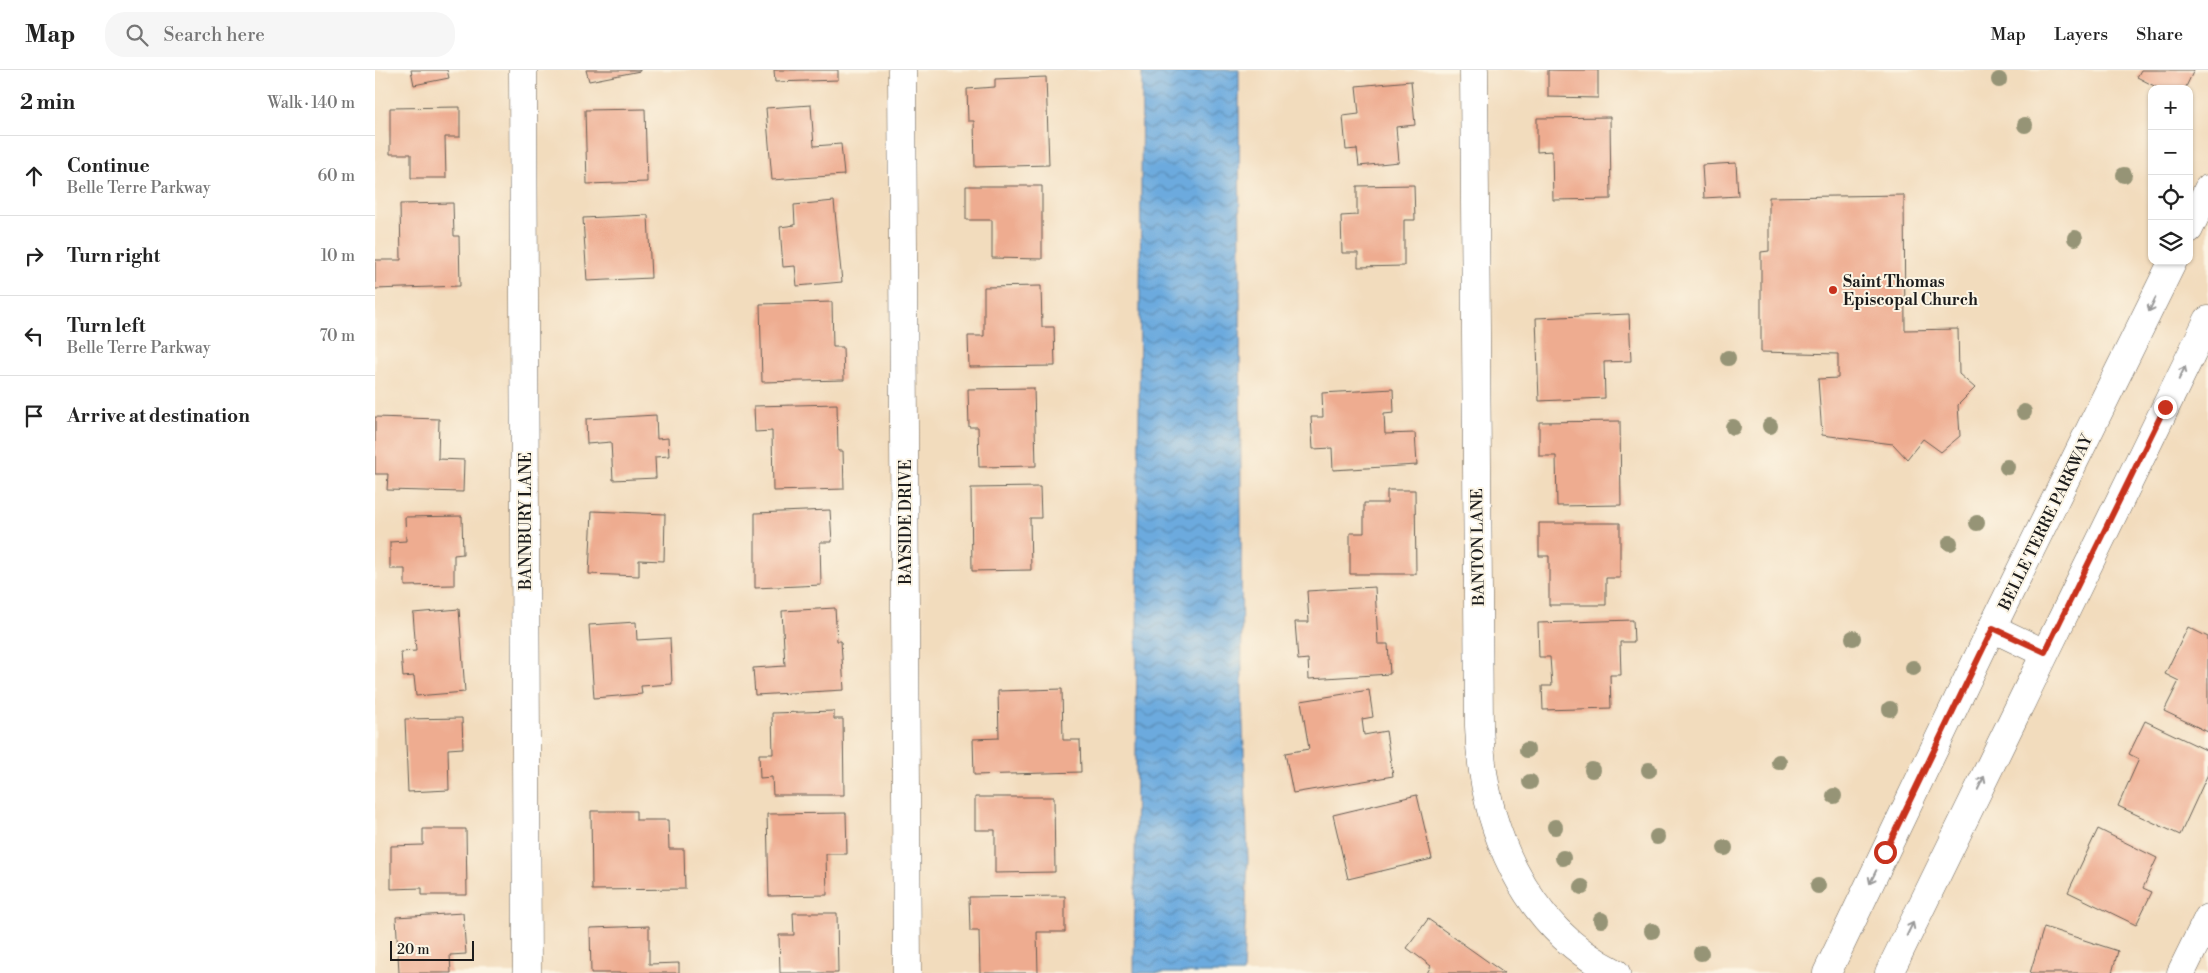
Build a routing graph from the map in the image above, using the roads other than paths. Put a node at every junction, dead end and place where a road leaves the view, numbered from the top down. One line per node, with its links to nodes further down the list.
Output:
1 (523, 70): 12 (street, BANNBURY LANE)
2 (903, 70): 13 (street, BAYSIDE DRIVE)
3 (1474, 70): 11 (street, BANTON LANE)
4 (2208, 189): 5 (street)
5 (2193, 220)
6 (2171, 265): 8 (street, BELLE TERRE PARKWAY, one-way to 8)
7 (2208, 320): 9 (street, one-way to 7)
8 (1993, 628): 9 (street); 15 (street, BELLE TERRE PARKWAY, one-way to 15)
9 (2045, 652): 16 (street, one-way to 9)
10 (2208, 918): 17 (street)
11 (1587, 967): 14 (street, BANTON LANE)
12 (527, 973)
13 (907, 973)
14 (1616, 973)
15 (1827, 973)
16 (1889, 973)
17 (2181, 973)

